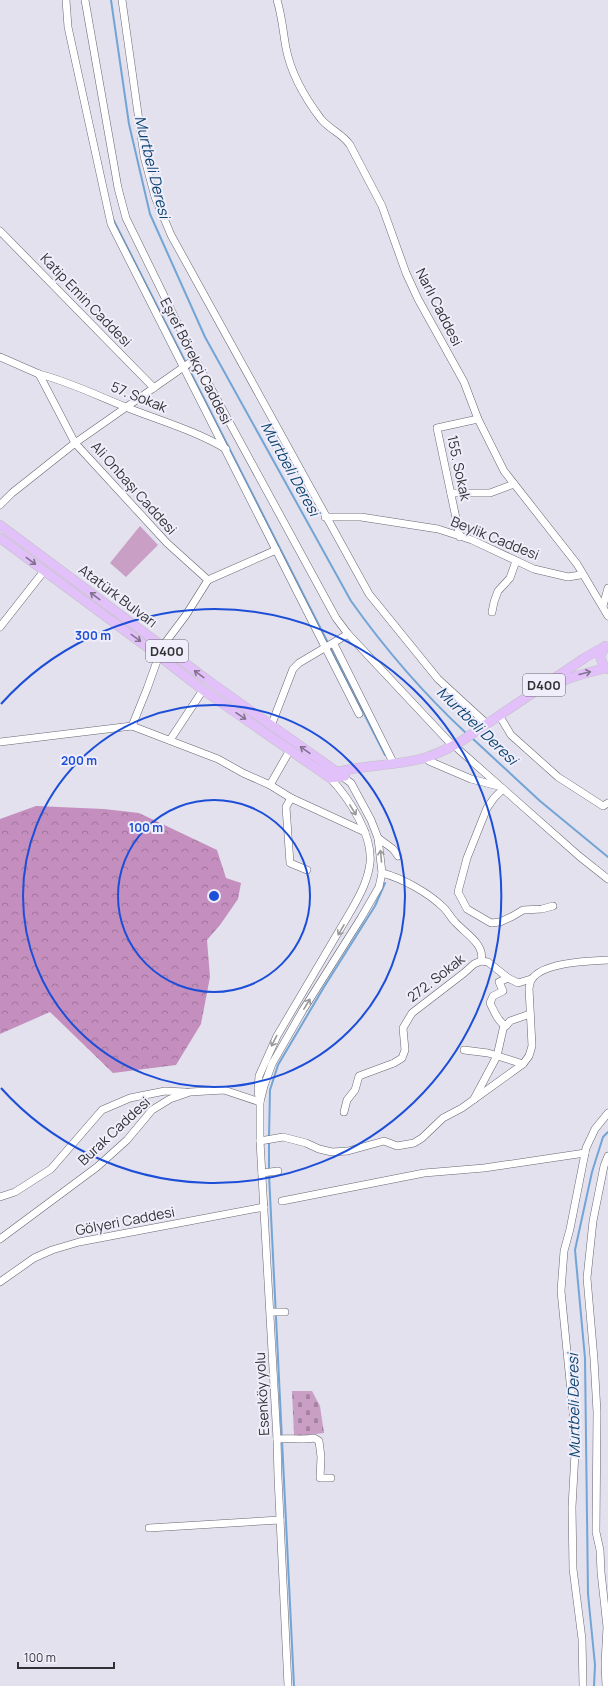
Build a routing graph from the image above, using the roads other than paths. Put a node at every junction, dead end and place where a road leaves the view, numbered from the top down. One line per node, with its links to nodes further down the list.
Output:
1 (66, 0): 7 (street, Eşref Börekçi Caddesi)
2 (85, 0): 7 (street)
3 (122, 0): 17 (street)
4 (277, 0): 11 (street, Narlı Caddesi)
5 (0, 231): 9 (street, Katip Emin Caddesi)
6 (0, 357): 8 (street)
7 (188, 364): 9 (street); 13 (street, Eşref Börekçi Caddesi); 31 (street)
8 (39, 374): 10 (street, 57. Sokak); 12 (street, Ali Onbaşı Caddesi)
9 (154, 388): 10 (street)
10 (127, 407): 12 (street); 13 (street, 57. Sokak)
11 (478, 419): 14 (street, Narlı Caddesi); 15 (street, 155. Sokak)
12 (75, 443): 16 (street); 25 (street, Ali Onbaşı Caddesi)
13 (226, 450): 21 (street, Eşref Börekçi Caddesi)
14 (514, 484): 15 (street); 24 (street, Narlı Caddesi)
15 (451, 493): 19 (street, 155. Sokak)
16 (0, 505)
17 (326, 517): 19 (street, Beylik Caddesi); 41 (street)
18 (0, 525): 34 (main road, Atatürk Bulvarı / D400, one-way to 18)
19 (460, 536): 22 (street, Beylik Caddesi)
20 (0, 538): 23 (main road, Atatürk Bulvarı / D400, one-way to 23)
21 (276, 550): 25 (street); 33 (street, Eşref Börekçi Caddesi)
22 (516, 561): 24 (street, Beylik Caddesi); 28 (street)
23 (44, 571): 30 (street); 34 (main road, Atatürk Bulvarı / D400, one-way to 34)
24 (582, 573): 27 (street, Narlı Caddesi)
25 (208, 580): 34 (street)
26 (608, 588): 27 (street)
27 (603, 606): 29 (street, Narlı Caddesi)
28 (492, 612)
29 (608, 616)
30 (0, 627)
31 (348, 634): 33 (street); 44 (street)
32 (606, 645): 35 (main road, D400); 41 (main road, D400)
33 (330, 646): 37 (street, Eşref Börekçi Caddesi); 40 (street); 47 (street, Eşref Börekçi Caddesi)
34 (160, 651): 36 (main road, Atatürk Bulvarı / D400); 39 (street); 40 (main road, Atatürk Bulvarı / D400, one-way to 34)
35 (607, 669): 38 (main road, D400, one-way to 35)
36 (203, 690): 42 (street); 45 (main road, Atatürk Bulvarı / D400, one-way to 45)
37 (359, 714)
38 (502, 720): 41 (main road, D400); 53 (street)
39 (132, 726): 42 (street); 43 (street)
40 (270, 726): 48 (main road, Atatürk Bulvarı / D400, one-way to 40)
41 (489, 726): 44 (main road, D400)
42 (170, 740): 49 (street)
43 (0, 742)
44 (458, 746): 46 (main road, D400); 47 (main road, D400); 51 (street)
45 (290, 750): 48 (main road, Atatürk Bulvarı / D400); 49 (street)
46 (429, 761): 48 (main road, D400); 51 (street)
47 (394, 764): 48 (main road, D400)
48 (336, 776): 50 (main road); 55 (street)
49 (270, 785): 52 (street)
50 (338, 786): 54 (street, one-way to 54)
51 (503, 789): 59 (street); 60 (street)
52 (291, 798): 54 (street); 57 (street)
53 (606, 806)
54 (364, 832): 72 (street, one-way to 72)
55 (378, 838): 56 (street); 58 (street, one-way to 55)
56 (398, 856)
57 (307, 870)
58 (382, 873): 62 (street); 72 (street, one-way to 58)
59 (608, 879)
60 (553, 906)
61 (608, 960): 64 (street)
62 (481, 961): 63 (street, 272. Sokak); 73 (street, 272. Sokak)
63 (508, 978): 64 (street); 66 (street)
64 (531, 979): 65 (street)
65 (530, 1014): 66 (street); 69 (street)
66 (504, 1025): 68 (street)
67 (464, 1050): 68 (street)
68 (497, 1056): 69 (street); 71 (street)
69 (523, 1064): 71 (street)
70 (190, 1092): 72 (street, Burak Caddesi); 78 (street); 81 (street, Burak Caddesi)
71 (474, 1099): 75 (street)
72 (260, 1102): 75 (street, Esenköy yolu)
73 (344, 1112)
74 (608, 1113): 76 (street)
75 (266, 1140): 80 (street, Esenköy yolu)
76 (585, 1154): 79 (street); 88 (street)
77 (608, 1156): 89 (street)
78 (0, 1197)
79 (282, 1201)
80 (264, 1207): 82 (street, Gölyeri Caddesi); 83 (street, Esenköy yolu)
81 (0, 1239)
82 (0, 1282)
83 (280, 1439): 84 (street); 85 (street, Esenköy yolu)
84 (331, 1478)
85 (280, 1520): 86 (street); 87 (street, Esenköy yolu)
86 (149, 1528)
87 (288, 1686)
88 (584, 1686)
89 (606, 1686)

